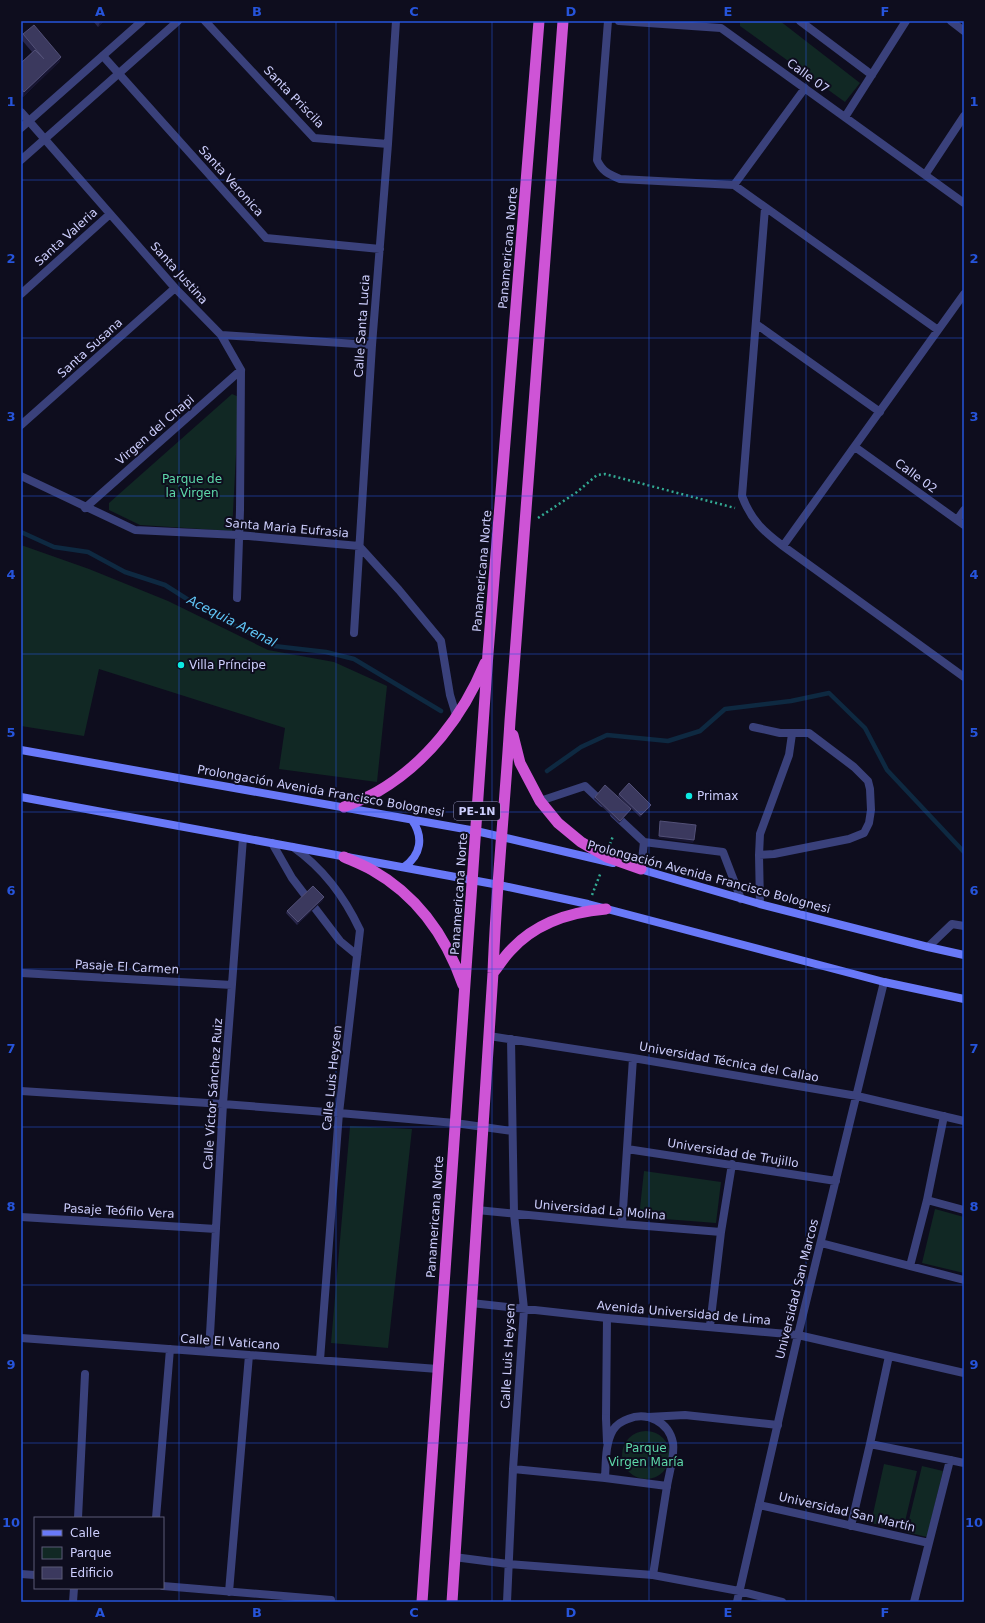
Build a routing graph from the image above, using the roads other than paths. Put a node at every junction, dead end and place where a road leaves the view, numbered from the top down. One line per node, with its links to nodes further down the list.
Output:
1 (142, 21): 14 (street)
2 (178, 21): 15 (street)
3 (205, 21): 24 (street, Santa Priscila)
4 (396, 21): 24 (street, Calle Santa Lucia)
5 (539, 21): 52 (highway, Panamericana Norte / PE-1N)
6 (563, 21): 55 (highway, PE-1N)
7 (608, 21): 27 (street)
8 (618, 21): 12 (street, Calle 07)
9 (800, 21): 16 (street)
10 (906, 21): 16 (street)
11 (951, 21): 13 (street)
12 (721, 24): 17 (street, Calle 07)
13 (964, 31)
14 (103, 56): 15 (street, Santa Veronica); 21 (street)
15 (118, 73): 23 (street); 31 (street, Santa Veronica)
16 (872, 75): 20 (street)
17 (805, 88): 20 (street, Calle 07); 27 (street)
18 (21, 112): 21 (street, Santa Justina)
19 (964, 116): 26 (street)
20 (845, 117): 26 (street, Calle 07)
21 (28, 121): 22 (street); 23 (street, Santa Justina)
22 (21, 128)
23 (44, 139): 25 (street); 30 (street, Santa Justina)
24 (388, 144): 31 (street, Calle Santa Lucia)
25 (21, 160)
26 (925, 175): 28 (street, Calle 07)
27 (734, 184): 29 (street)
28 (964, 203)
29 (765, 208): 35 (street); 36 (street)
30 (110, 214): 32 (street, Santa Justina); 33 (street, Santa Valeria)
31 (380, 249): 38 (street, Calle Santa Lucia)
32 (175, 288): 37 (street, Santa Justina); 41 (street, Santa Susana)
33 (21, 294)
34 (964, 294): 36 (street)
35 (756, 324): 40 (street); 49 (street)
36 (938, 330): 40 (street)
37 (221, 335): 38 (street); 39 (street, Santa Justina)
38 (372, 345): 48 (street, Calle Santa Lucia)
39 (241, 370): 44 (street, Virgen del Chapi); 47 (street)
40 (880, 412): 42 (street)
41 (21, 425)
42 (855, 446): 46 (street, Calle 02); 49 (street)
43 (21, 476): 44 (street, Santa Maria Eufrasia)
44 (85, 508): 47 (street, Santa Maria Eufrasia)
45 (964, 510): 46 (street)
46 (960, 523)
47 (238, 535): 48 (street, Santa Maria Eufrasia); 50 (street)
48 (360, 546): 51 (street, Calle Santa Lucia); 54 (street, Santa Maria Eufrasia)
49 (783, 546): 53 (street)
50 (237, 598)
51 (354, 633)
52 (488, 654): 54 (highway); 63 (highway, Panamericana Norte / PE-1N)
53 (964, 677)
54 (457, 718): 61 (highway)
55 (510, 721): 60 (highway); 64 (highway, PE-1N)
56 (753, 727): 57 (street)
57 (792, 734): 69 (street); 69 (street)
58 (21, 750): 61 (main road, Prolongación Avenida Francisco Bolognesi)
59 (21, 797): 65 (main road)
60 (540, 801): 66 (street); 71 (highway)
61 (344, 807): 62 (main road, Prolongación Avenida Francisco Bolognesi)
62 (412, 820): 63 (main road, Prolongación Avenida Francisco Bolognesi); 72 (main road)
63 (476, 831): 64 (main road, Prolongación Avenida Francisco Bolognesi); 74 (highway, Panamericana Norte / PE-1N)
64 (502, 836): 71 (main road, Prolongación Avenida Francisco Bolognesi); 75 (highway, PE-1N)
65 (243, 838): 67 (main road); 86 (street, Calle Víctor Sánchez Ruiz)
66 (644, 842): 73 (street); 76 (street)
67 (272, 843): 68 (main road); 81 (street)
68 (293, 847): 70 (main road); 81 (street, Calle Luis Heysen)
69 (759, 855): 77 (street)
70 (344, 857): 72 (main road); 87 (highway)
71 (606, 860): 73 (highway)
72 (404, 867): 74 (main road)
73 (641, 869): 76 (main road, Prolongación Avenida Francisco Bolognesi)
74 (472, 880): 75 (main road); 87 (highway, Panamericana Norte / PE-1N)
75 (499, 885): 78 (main road); 83 (highway, PE-1N)
76 (741, 899): 77 (main road, Prolongación Avenida Francisco Bolognesi)
77 (760, 904): 80 (main road, Prolongación Avenida Francisco Bolognesi)
78 (606, 909): 83 (highway); 85 (main road)
79 (964, 926): 80 (street)
80 (928, 947): 82 (main road, Prolongación Avenida Francisco Bolognesi)
81 (357, 955): 95 (street, Calle Luis Heysen)
82 (964, 955)
83 (493, 973): 89 (highway, PE-1N)
84 (21, 974): 86 (street, Pasaje El Carmen)
85 (884, 982): 88 (main road); 93 (street, Universidad San Marcos)
86 (232, 985): 94 (street, Calle Víctor Sánchez Ruiz)
87 (464, 989): 98 (highway, Panamericana Norte / PE-1N)
88 (964, 999)
89 (489, 1036): 90 (street, Universidad Técnica del Callao); 99 (highway, PE-1N)
90 (511, 1039): 91 (street, Universidad Técnica del Callao); 100 (street, Calle Luis Heysen)
91 (633, 1058): 93 (street, Universidad Técnica del Callao); 101 (street)
92 (21, 1092): 94 (street)
93 (857, 1096): 96 (street, Universidad Técnica del Callao); 103 (street, Universidad San Marcos)
94 (224, 1104): 95 (street); 110 (street, Calle Víctor Sánchez Ruiz)
95 (340, 1113): 98 (street); 125 (street, Calle Luis Heysen)
96 (944, 1116): 97 (street, Universidad Técnica del Callao); 104 (street)
97 (964, 1121)
98 (455, 1123): 99 (street); 126 (highway, Panamericana Norte / PE-1N)
99 (483, 1127): 100 (street); 105 (highway, PE-1N)
100 (512, 1131): 107 (street, Calle Luis Heysen)
101 (627, 1148): 102 (street, Universidad de Trujillo); 109 (street)
102 (732, 1164): 103 (street, Universidad de Trujillo); 111 (street)
103 (836, 1181): 112 (street, Universidad San Marcos)
104 (927, 1200): 106 (street); 113 (street)
105 (477, 1210): 107 (street, Universidad La Molina); 115 (highway, PE-1N)
106 (964, 1210)
107 (514, 1214): 109 (street, Universidad La Molina); 116 (street, Calle Luis Heysen)
108 (21, 1217): 110 (street, Pasaje Teófilo Vera)
109 (622, 1224): 111 (street, Universidad La Molina)
110 (216, 1228): 122 (street, Calle Víctor Sánchez Ruiz)
111 (721, 1232): 118 (street)
112 (821, 1243): 113 (street); 119 (street, Universidad San Marcos)
113 (910, 1266): 114 (street)
114 (964, 1280)
115 (471, 1303): 116 (street, Avenida Universidad de Lima); 143 (highway, PE-1N)
116 (524, 1309): 117 (street, Avenida Universidad de Lima); 135 (street, Calle Luis Heysen)
117 (606, 1318): 118 (street, Avenida Universidad de Lima); 131 (street)
118 (710, 1326): 119 (street, Avenida Universidad de Lima)
119 (798, 1335): 124 (street, Avenida Universidad de Lima); 130 (street, Universidad San Marcos)
120 (21, 1338): 121 (street, Calle El Vaticano)
121 (170, 1349): 122 (street, Calle El Vaticano); 140 (street)
122 (209, 1352): 123 (street, Calle El Vaticano)
123 (249, 1355): 125 (street, Calle El Vaticano); 151 (street)
124 (888, 1356): 127 (street, Avenida Universidad de Lima); 132 (street)
125 (320, 1360): 126 (street, Calle El Vaticano)
126 (438, 1369): 154 (highway, Panamericana Norte / PE-1N)
127 (964, 1373)
128 (85, 1374): 139 (street)
129 (648, 1417): 130 (street); 131 (street); 137 (street)
130 (778, 1425): 138 (street, Universidad San Marcos)
131 (607, 1442): 136 (street)
132 (870, 1444): 133 (street); 141 (street)
133 (950, 1460): 134 (street); 142 (street)
134 (964, 1463)
135 (513, 1469): 136 (street); 144 (street, Calle Luis Heysen)
136 (605, 1478): 137 (street)
137 (667, 1486): 147 (street)
138 (759, 1504): 141 (street, Universidad San Martín); 150 (street, Universidad San Marcos)
139 (78, 1517)
140 (156, 1517)
141 (851, 1526): 142 (street, Universidad San Martín)
142 (929, 1543): 159 (street)
143 (454, 1557): 144 (street); 155 (highway, PE-1N)
144 (508, 1564): 147 (street); 156 (street, Calle Luis Heysen)
145 (21, 1574): 146 (street)
146 (34, 1575)
147 (653, 1575): 150 (street)
148 (164, 1586): 151 (street)
149 (74, 1589): 153 (street)
150 (739, 1591): 157 (street, Universidad San Marcos); 158 (street)
151 (229, 1592): 152 (street)
152 (331, 1600)
153 (73, 1602)
154 (422, 1602)
155 (452, 1602)
156 (507, 1602)
157 (737, 1602)
158 (782, 1602)
159 (914, 1602)

